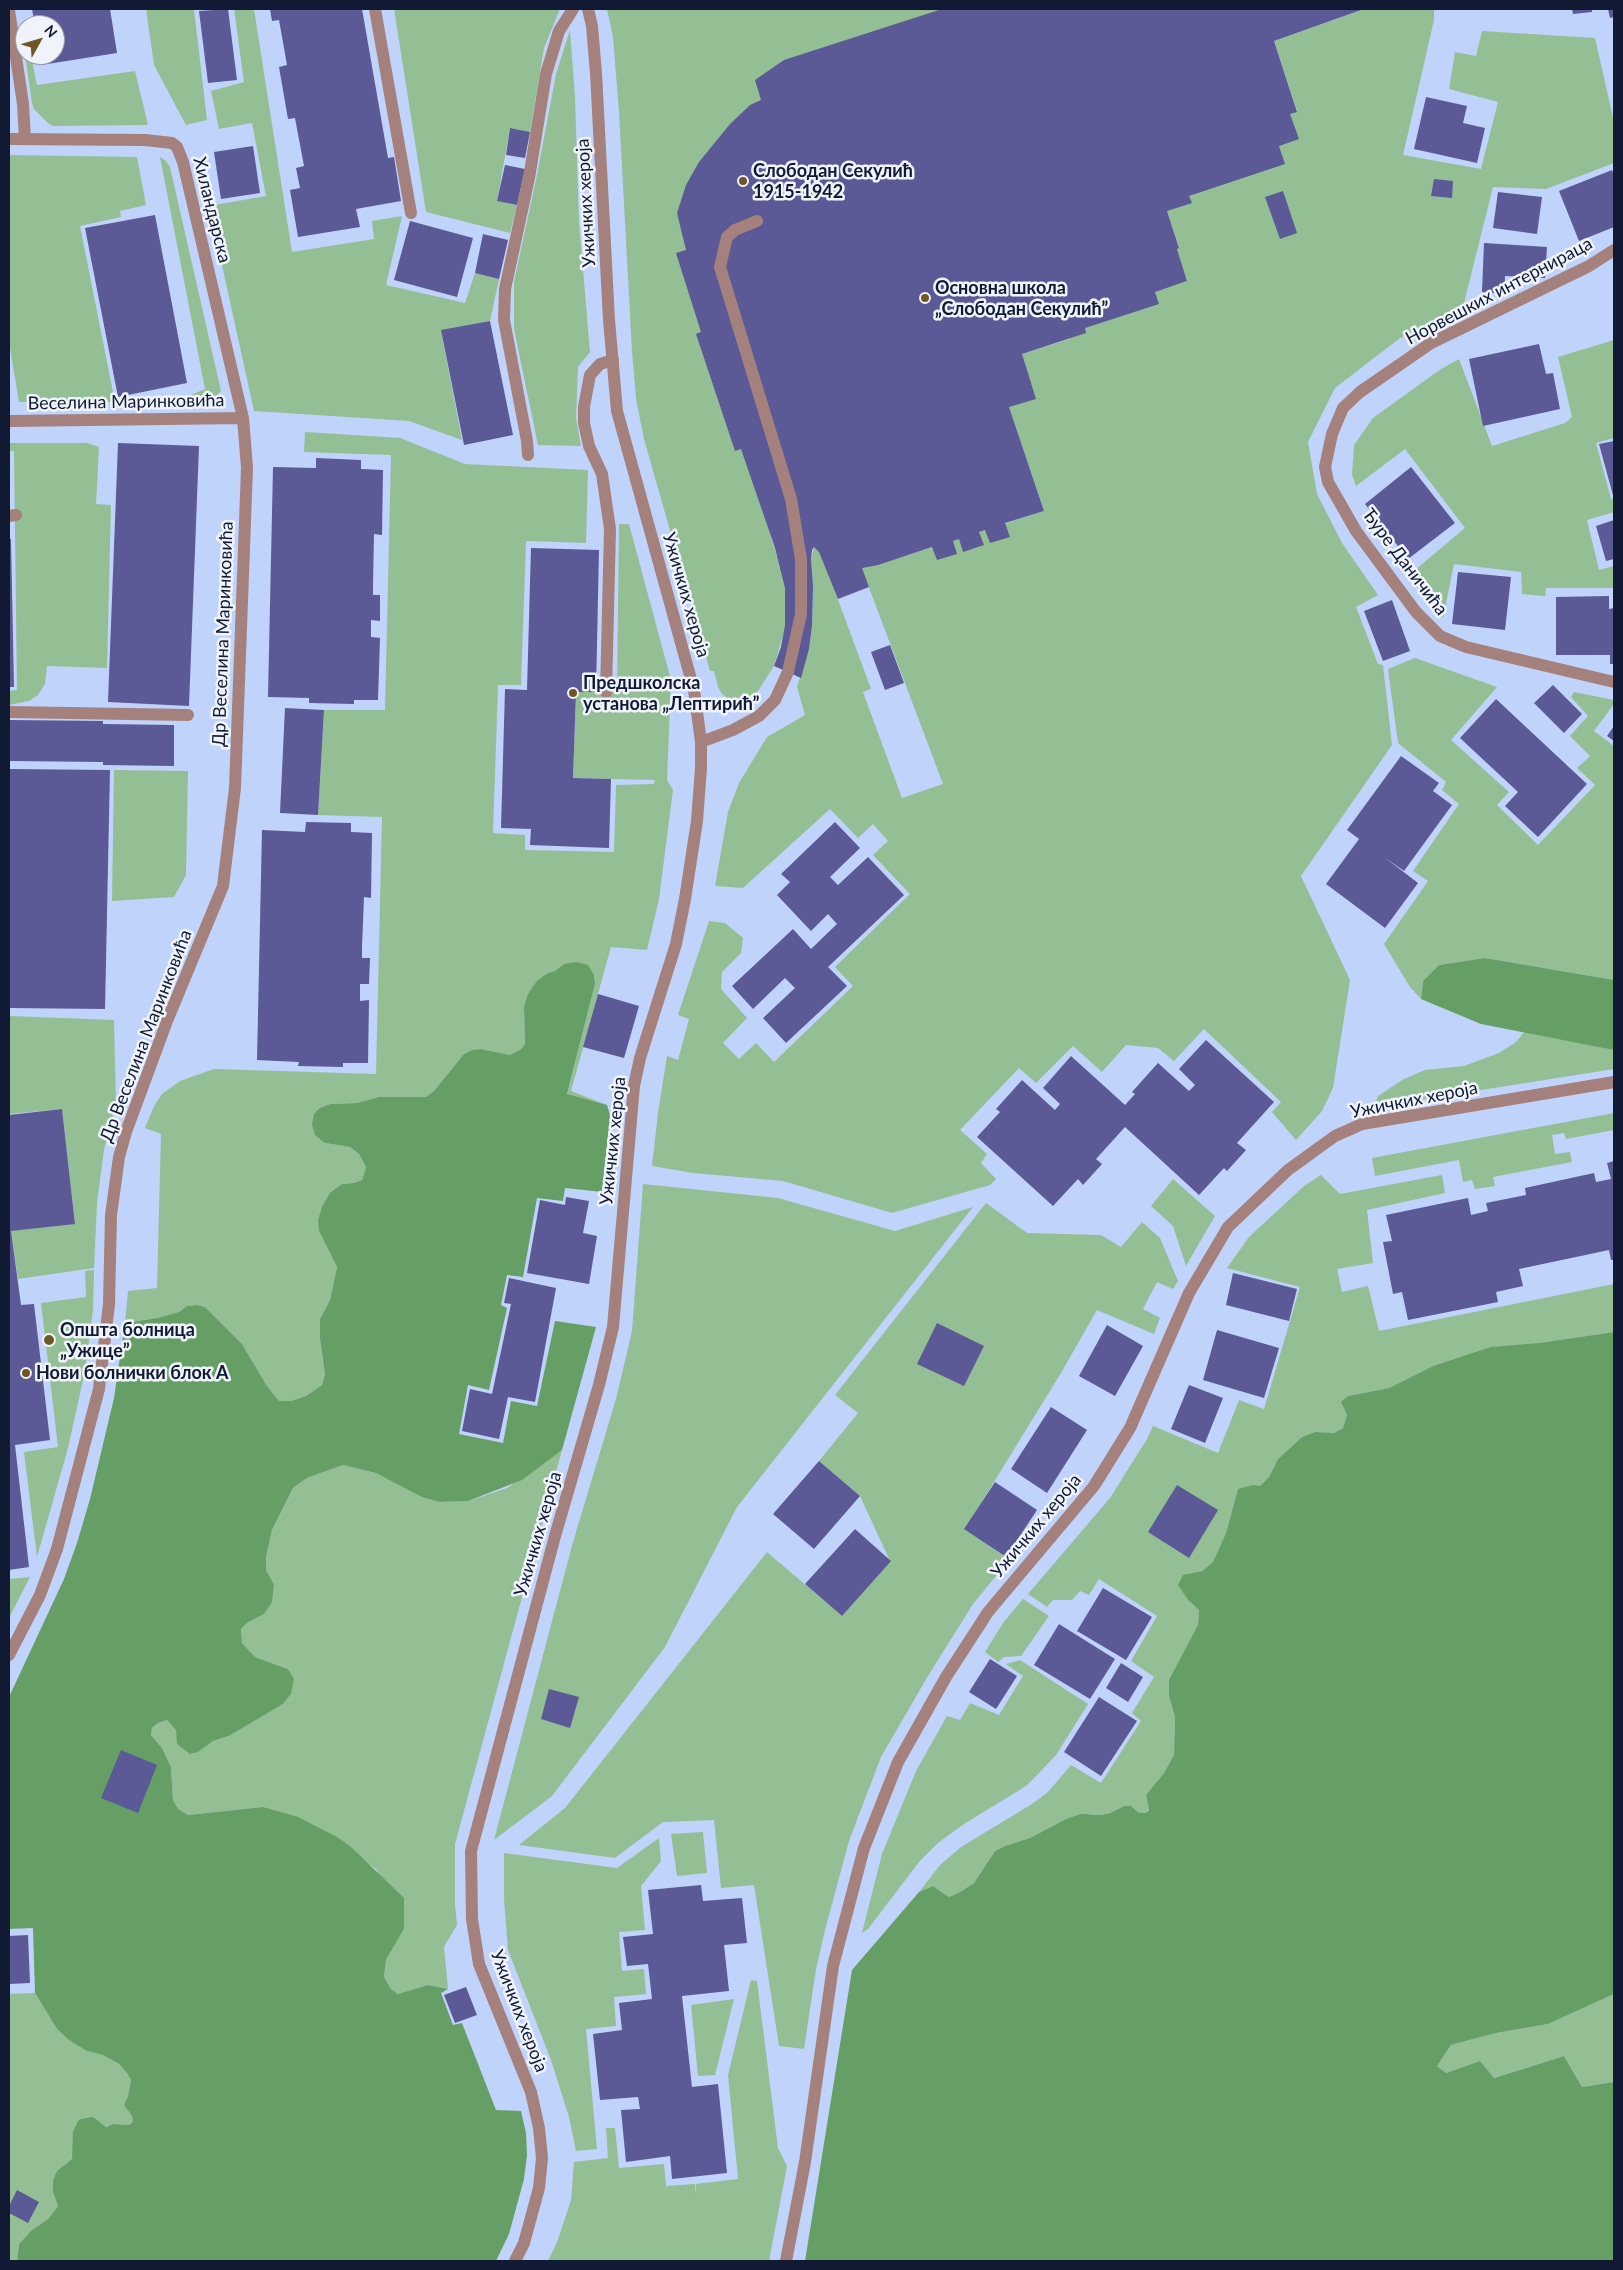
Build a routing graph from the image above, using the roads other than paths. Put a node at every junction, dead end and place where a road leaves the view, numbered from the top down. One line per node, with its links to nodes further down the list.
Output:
1 (375, 9): 7 (street)
2 (573, 9): 13 (street)
3 (588, 9): 10 (street, Ужичких хероја)
4 (9, 10): 6 (street)
5 (9, 139): 6 (street, Хиландарска)
6 (25, 139): 11 (street, Хиландарска)
7 (411, 213)
8 (757, 221): 19 (street)
9 (1614, 250): 14 (street, Норвешких интернираца)
10 (613, 360): 16 (street); 19 (street, Ужичких хероја)
11 (243, 418): 12 (street, Веселина Маринковића); 21 (street, Др Веселина Маринковића)
12 (9, 421)
13 (528, 455)
14 (1328, 482): 15 (street, Ђуре Даничића)
15 (1614, 682)
16 (606, 692)
17 (9, 712): 18 (street)
18 (188, 715)
19 (701, 742): 22 (street, Ужичких хероја)
20 (1614, 1082): 23 (street, Ужичких хероја)
21 (9, 1655)
22 (515, 2261)
23 (786, 2261)

